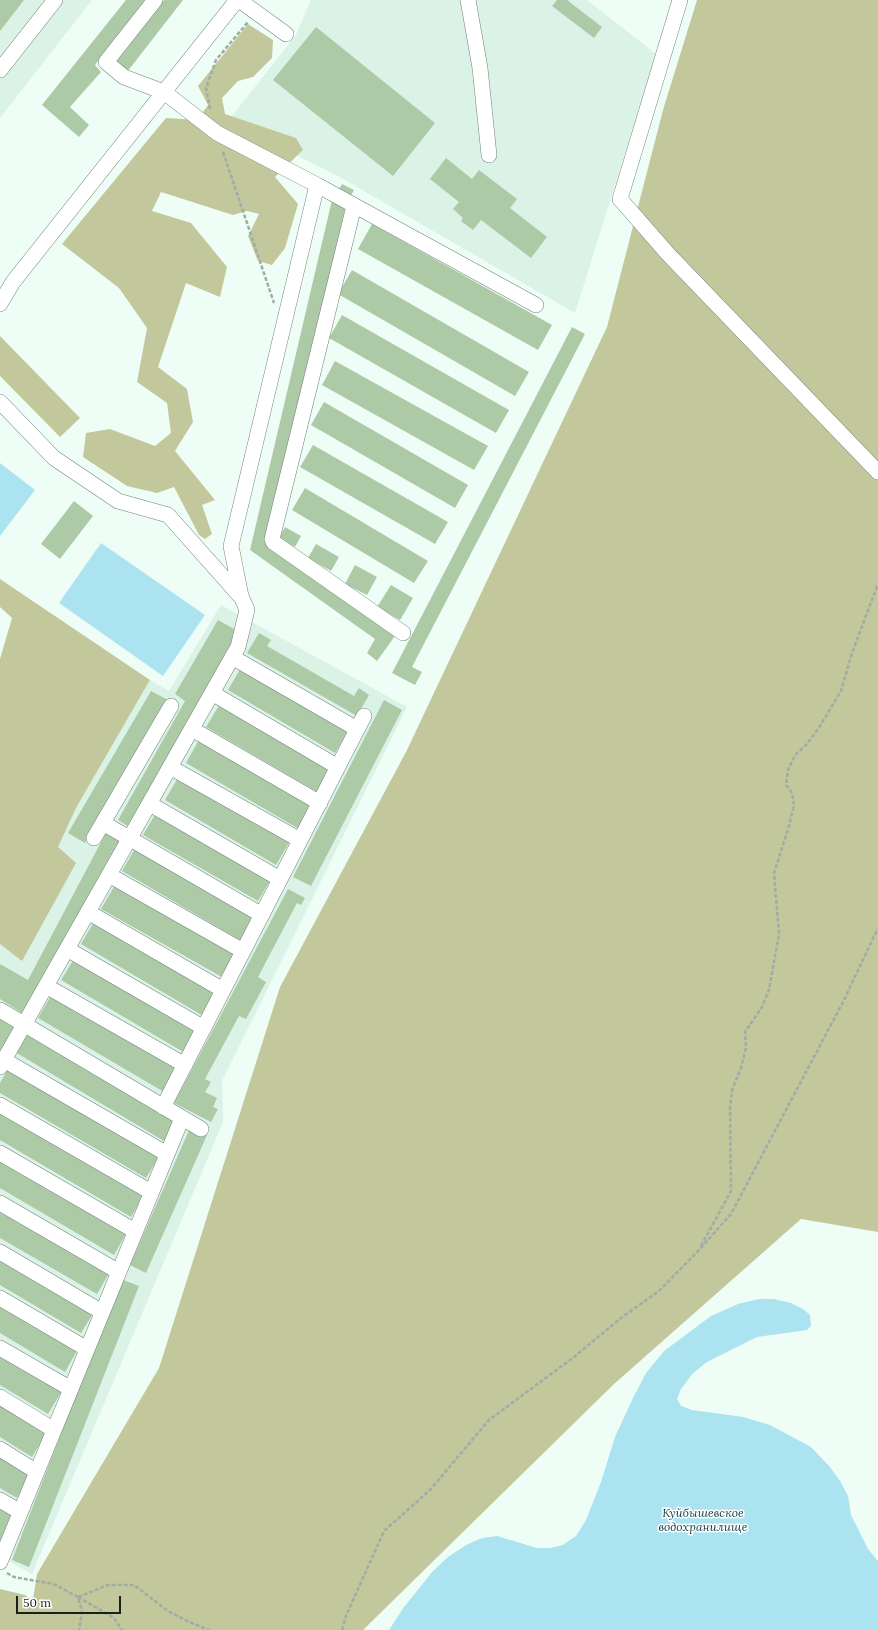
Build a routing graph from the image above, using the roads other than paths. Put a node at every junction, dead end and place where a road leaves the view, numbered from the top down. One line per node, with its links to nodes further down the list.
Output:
1 (55, 0): 7 (lane)
2 (155, 0): 8 (lane)
3 (238, 0): 6 (lane); 8 (lane)
4 (468, 0): 9 (lane)
5 (680, 0): 15 (lane)
6 (286, 34)
7 (0, 70)
8 (164, 92): 10 (lane); 12 (lane)
9 (489, 155)
10 (317, 185): 11 (lane); 16 (lane)
11 (354, 206): 13 (lane); 17 (lane)
12 (0, 304)
13 (536, 305)
14 (0, 402): 16 (lane)
15 (878, 472)
16 (240, 596): 18 (lane)
17 (403, 633)
18 (232, 657): 19 (lane); 23 (lane)
19 (212, 694): 22 (lane); 25 (lane)
20 (170, 706): 28 (lane)
21 (364, 716): 23 (lane)
22 (192, 729): 24 (lane); 26 (lane)
23 (357, 730): 25 (lane)
24 (170, 767): 27 (lane); 31 (lane)
25 (338, 767): 26 (lane)
26 (320, 803): 31 (lane)
27 (150, 804): 30 (lane); 33 (lane)
28 (103, 823): 29 (lane); 30 (lane)
29 (94, 838)
30 (130, 839): 32 (lane); 35 (lane)
31 (300, 840): 33 (lane)
32 (109, 875): 34 (lane); 37 (lane)
33 (280, 879): 35 (lane)
34 (88, 912): 36 (lane); 39 (lane)
35 (262, 915): 37 (lane)
36 (67, 949): 38 (lane); 42 (lane)
37 (243, 951): 39 (lane)
38 (46, 986): 41 (lane); 44 (lane)
39 (223, 990): 42 (lane)
40 (0, 1010): 41 (lane)
41 (24, 1025): 43 (lane); 46 (lane)
42 (204, 1028): 44 (lane)
43 (2, 1064): 50 (lane)
44 (185, 1065): 46 (lane)
45 (0, 1105): 51 (lane)
46 (163, 1107): 47 (lane)
47 (182, 1118): 48 (lane); 50 (lane)
48 (201, 1129)
49 (0, 1153): 53 (lane)
50 (167, 1154): 51 (lane)
51 (151, 1192): 53 (lane)
52 (0, 1203): 55 (lane)
53 (135, 1231): 55 (lane)
54 (0, 1252): 57 (lane)
55 (119, 1272): 57 (lane)
56 (0, 1298): 59 (lane)
57 (102, 1312): 59 (lane)
58 (0, 1348): 60 (lane)
59 (87, 1349): 60 (lane)
60 (71, 1389): 62 (lane)
61 (0, 1397): 62 (lane)
62 (54, 1430): 64 (lane)
63 (0, 1449): 64 (lane)
64 (37, 1472): 67 (lane)
65 (0, 1500): 66 (lane)
66 (17, 1510)
67 (1, 1561)

